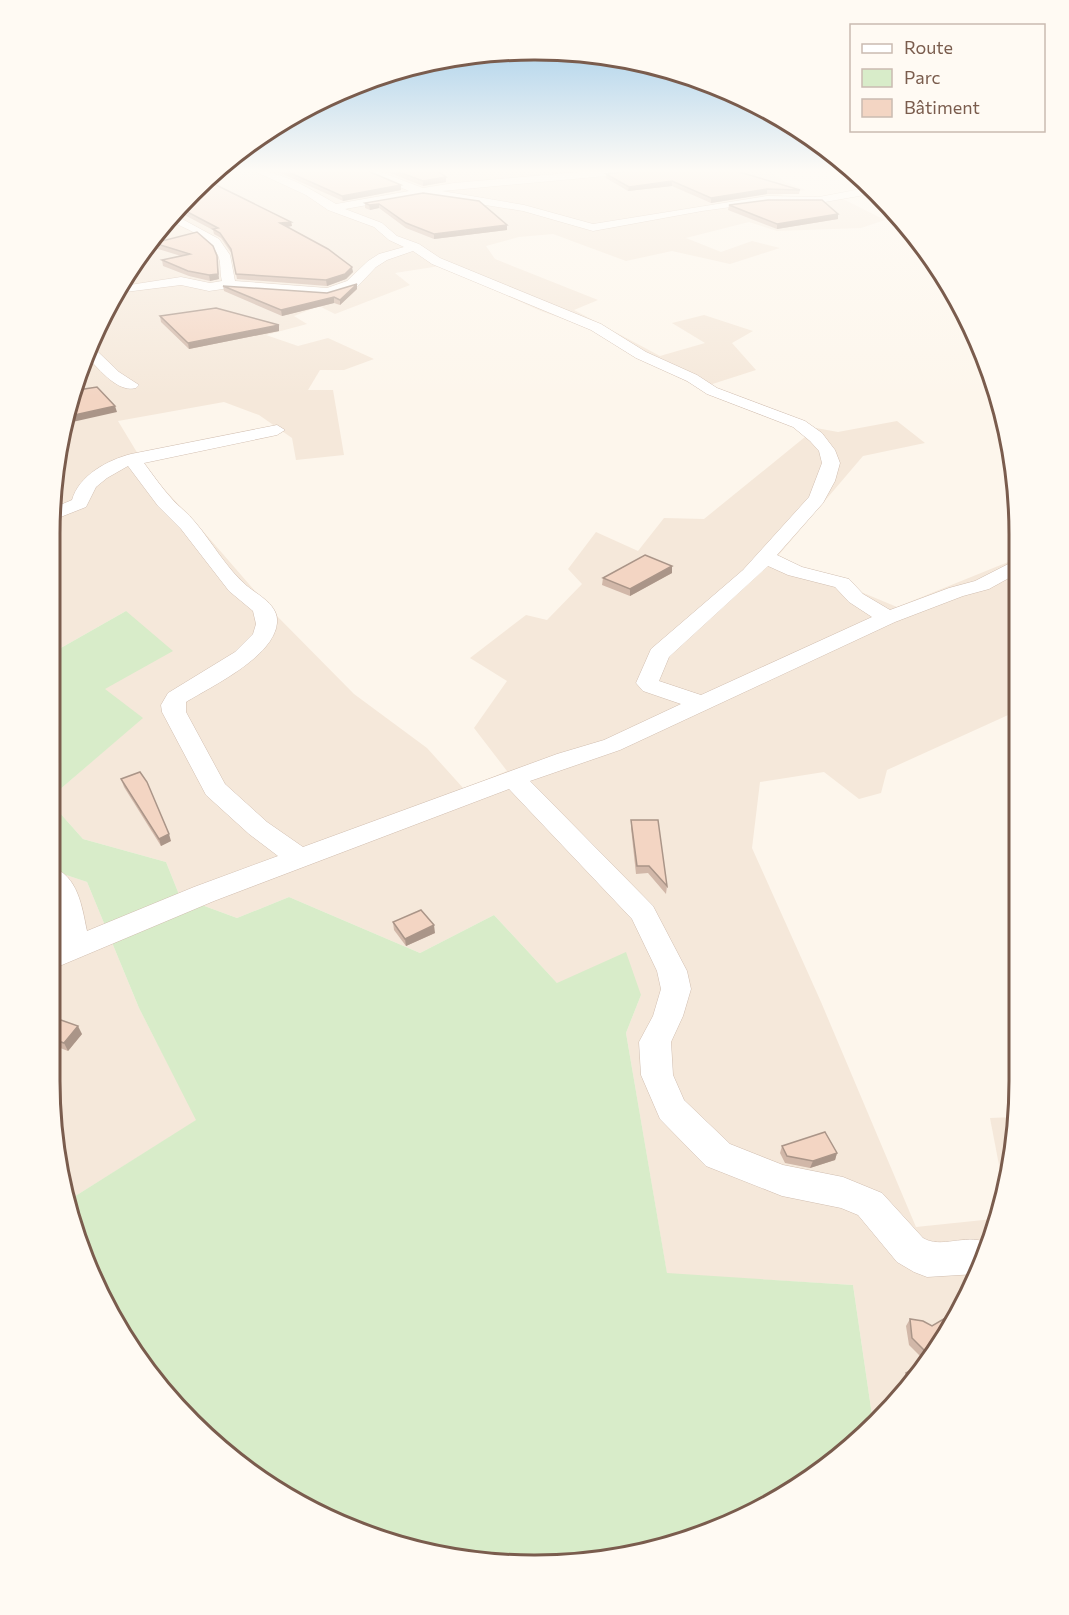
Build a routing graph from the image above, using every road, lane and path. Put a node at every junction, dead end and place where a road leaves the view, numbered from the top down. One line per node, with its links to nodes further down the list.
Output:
1 (220, 246): 4 (street)
2 (411, 246): 3 (street)
3 (415, 248): 4 (street); 13 (street)
4 (230, 284): 5 (street)
5 (129, 288)
6 (95, 356): 7 (street)
7 (131, 385)
8 (276, 430): 9 (street)
9 (131, 459): 10 (street); 18 (street)
10 (61, 512)
11 (60, 519): 12 (street)
12 (79, 525)
13 (766, 557): 15 (street); 16 (street)
14 (1009, 570): 15 (street)
15 (888, 618): 16 (street)
16 (700, 703): 17 (street)
17 (513, 779): 18 (street); 22 (street)
18 (301, 859): 20 (street)
19 (60, 885): 20 (street)
20 (76, 949): 21 (street)
21 (60, 956)
22 (975, 1257)

